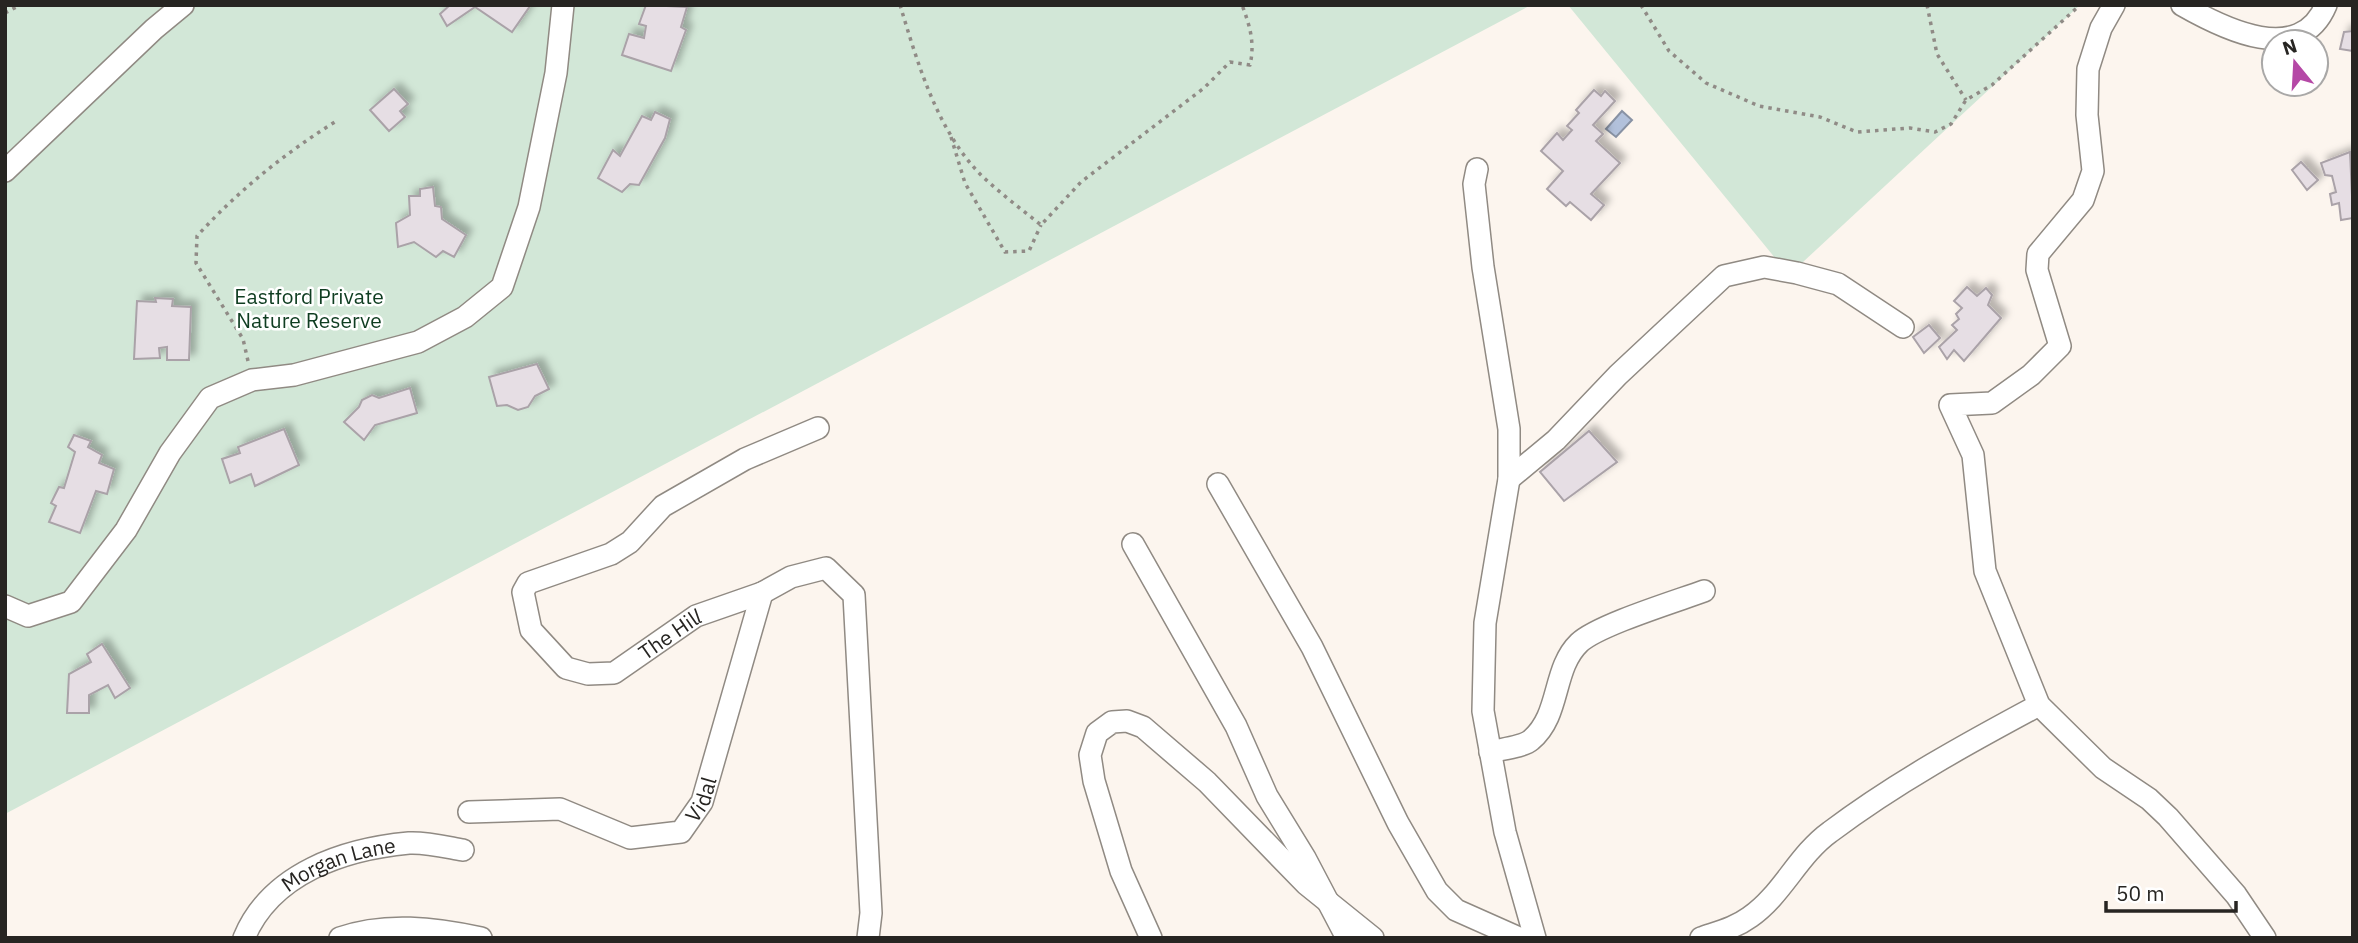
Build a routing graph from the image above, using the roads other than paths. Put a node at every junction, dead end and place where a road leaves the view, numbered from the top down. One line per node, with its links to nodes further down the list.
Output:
1 (183, 5): 7 (street)
2 (563, 5): 15 (street)
3 (2114, 5): 16 (street)
4 (2182, 5): 5 (street)
5 (2326, 5)
6 (1477, 169): 10 (street)
7 (5, 171)
8 (1903, 327): 10 (street)
9 (818, 428): 14 (street, The Hill)
10 (1509, 479): 17 (street)
11 (1218, 484): 28 (street)
12 (1133, 544): 20 (street)
13 (1704, 591): 17 (street)
14 (762, 593): 18 (street, Vidal); 24 (street, The Hill)
15 (5, 606)
16 (2039, 705): 30 (street); 31 (street)
17 (1490, 752): 29 (street)
18 (469, 812)
19 (463, 850): 21 (street, Morgan Lane)
20 (1330, 904): 25 (street); 26 (street); 27 (street)
21 (244, 938)
22 (340, 938): 23 (street)
23 (481, 938)
24 (869, 938)
25 (1152, 938)
26 (1347, 938)
27 (1373, 938)
28 (1519, 938)
29 (1535, 938)
30 (1701, 938)
31 (2265, 938)

